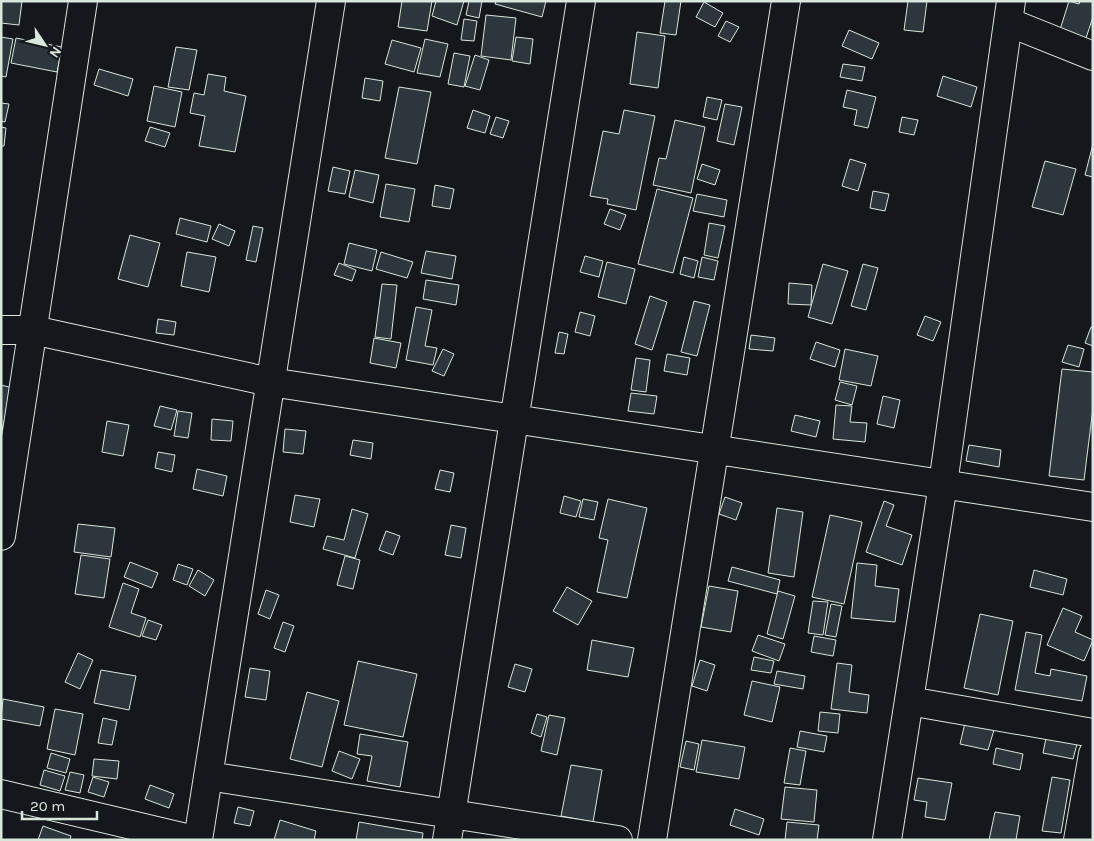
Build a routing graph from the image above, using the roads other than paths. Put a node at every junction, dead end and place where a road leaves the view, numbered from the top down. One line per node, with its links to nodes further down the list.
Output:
1 (83, 1): 8 (street)
2 (331, 1): 9 (street)
3 (581, 1): 10 (street)
4 (786, 1): 11 (street)
5 (1010, 12): 6 (street); 12 (street)
6 (1093, 56)
7 (1, 330): 8 (street)
8 (33, 330): 9 (street); 14 (street)
9 (270, 382): 10 (street); 18 (street)
10 (514, 419): 11 (street); 20 (street)
11 (714, 449): 12 (street); 24 (street)
12 (943, 484): 13 (street); 15 (street)
13 (1093, 507)
14 (1, 536)
15 (909, 701): 16 (street); 25 (street)
16 (1093, 733)
17 (1093, 754): 26 (street)
18 (208, 776): 20 (street); 21 (street)
19 (1, 794): 21 (street)
20 (451, 813): 22 (street); 23 (street)
21 (197, 840)
22 (447, 840)
23 (618, 840)
24 (652, 840)
25 (888, 840)
26 (1078, 840)

